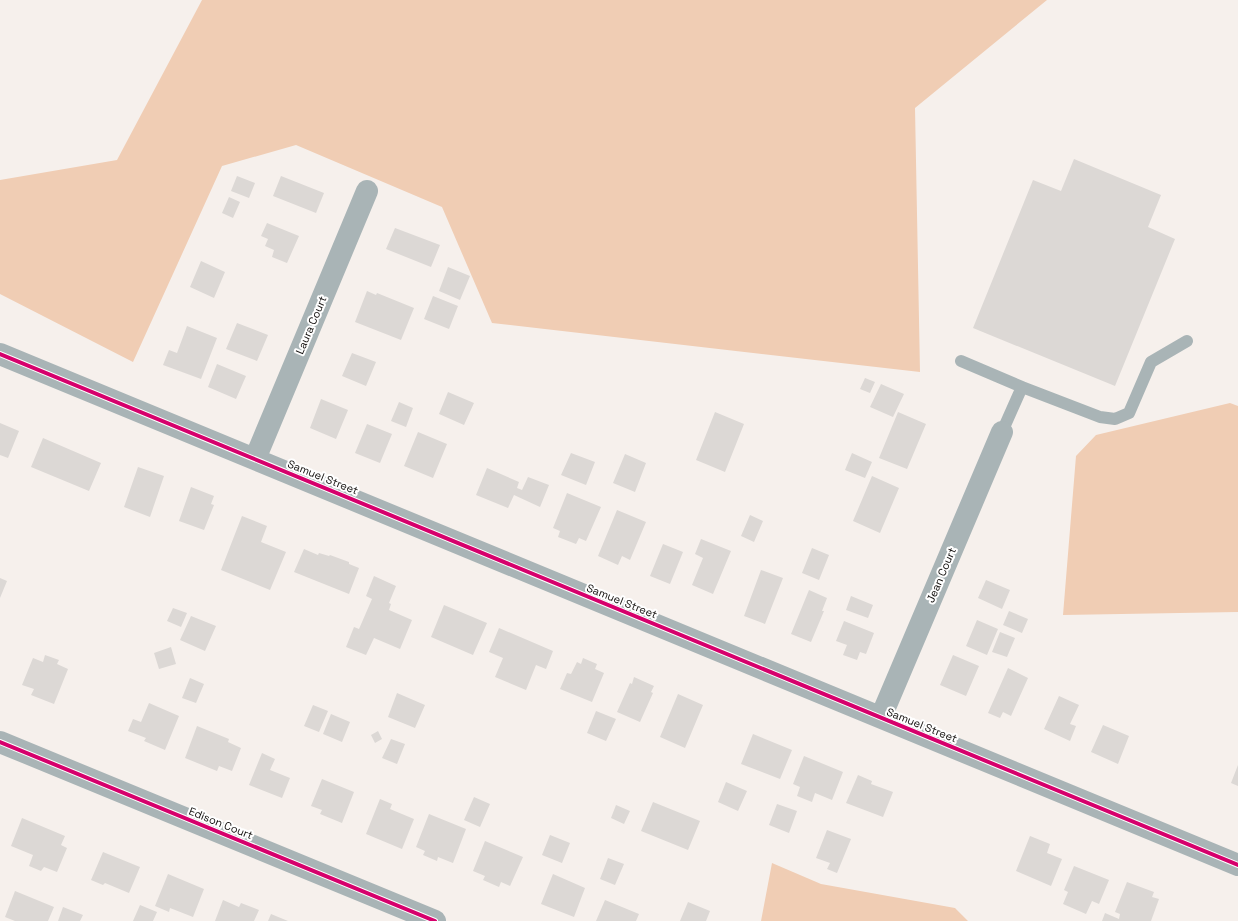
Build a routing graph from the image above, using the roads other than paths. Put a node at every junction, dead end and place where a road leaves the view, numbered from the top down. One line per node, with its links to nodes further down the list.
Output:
1 (367, 191): 7 (street, Laura Court)
2 (1187, 341): 5 (lane)
3 (0, 354): 7 (street, Samuel Street)
4 (961, 361): 5 (lane)
5 (1022, 387): 6 (lane)
6 (1002, 432): 8 (street, Jean Court)
7 (255, 459): 8 (street, Samuel Street)
8 (881, 717): 10 (street, Samuel Street)
9 (0, 742): 11 (street, Edison Court)
10 (1238, 865)
11 (435, 921)

